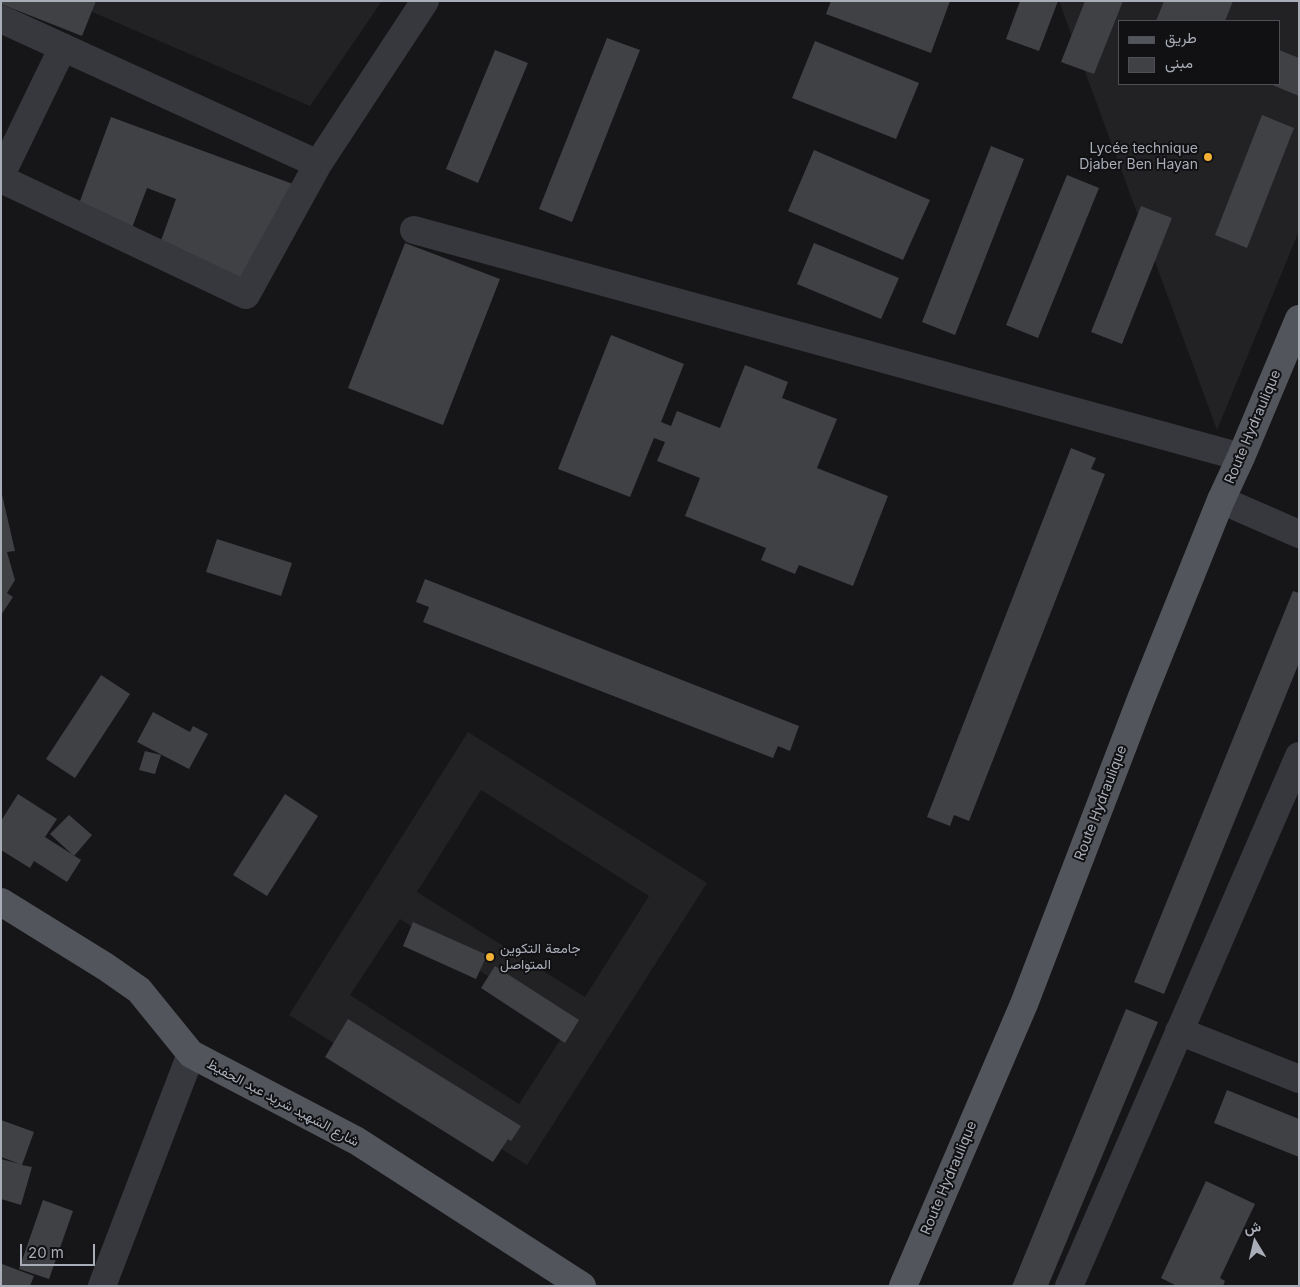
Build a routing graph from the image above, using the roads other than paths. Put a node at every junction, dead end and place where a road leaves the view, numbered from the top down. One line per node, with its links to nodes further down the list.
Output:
1 (425, 1): 4 (street)
2 (1, 19): 3 (street)
3 (63, 48): 4 (street); 5 (street)
4 (318, 164): 6 (street)
5 (1, 175)
6 (1, 179)
7 (414, 230): 9 (street)
8 (1299, 319): 9 (main road, Route Hydraulique)
9 (1241, 457): 10 (main road, Route Hydraulique)
10 (1221, 500): 11 (street); 19 (main road, Route Hydraulique)
11 (1299, 534)
12 (1299, 756): 14 (street)
13 (1, 902): 15 (main road, شارع الشهيد شريد عبد الحفيظ)
14 (1179, 1031): 16 (street); 20 (street)
15 (191, 1054): 17 (street); 18 (main road, شارع الشهيد شريد عبد الحفيظ)
16 (1299, 1079)
17 (102, 1286)
18 (582, 1286)
19 (903, 1286)
20 (1069, 1286)

